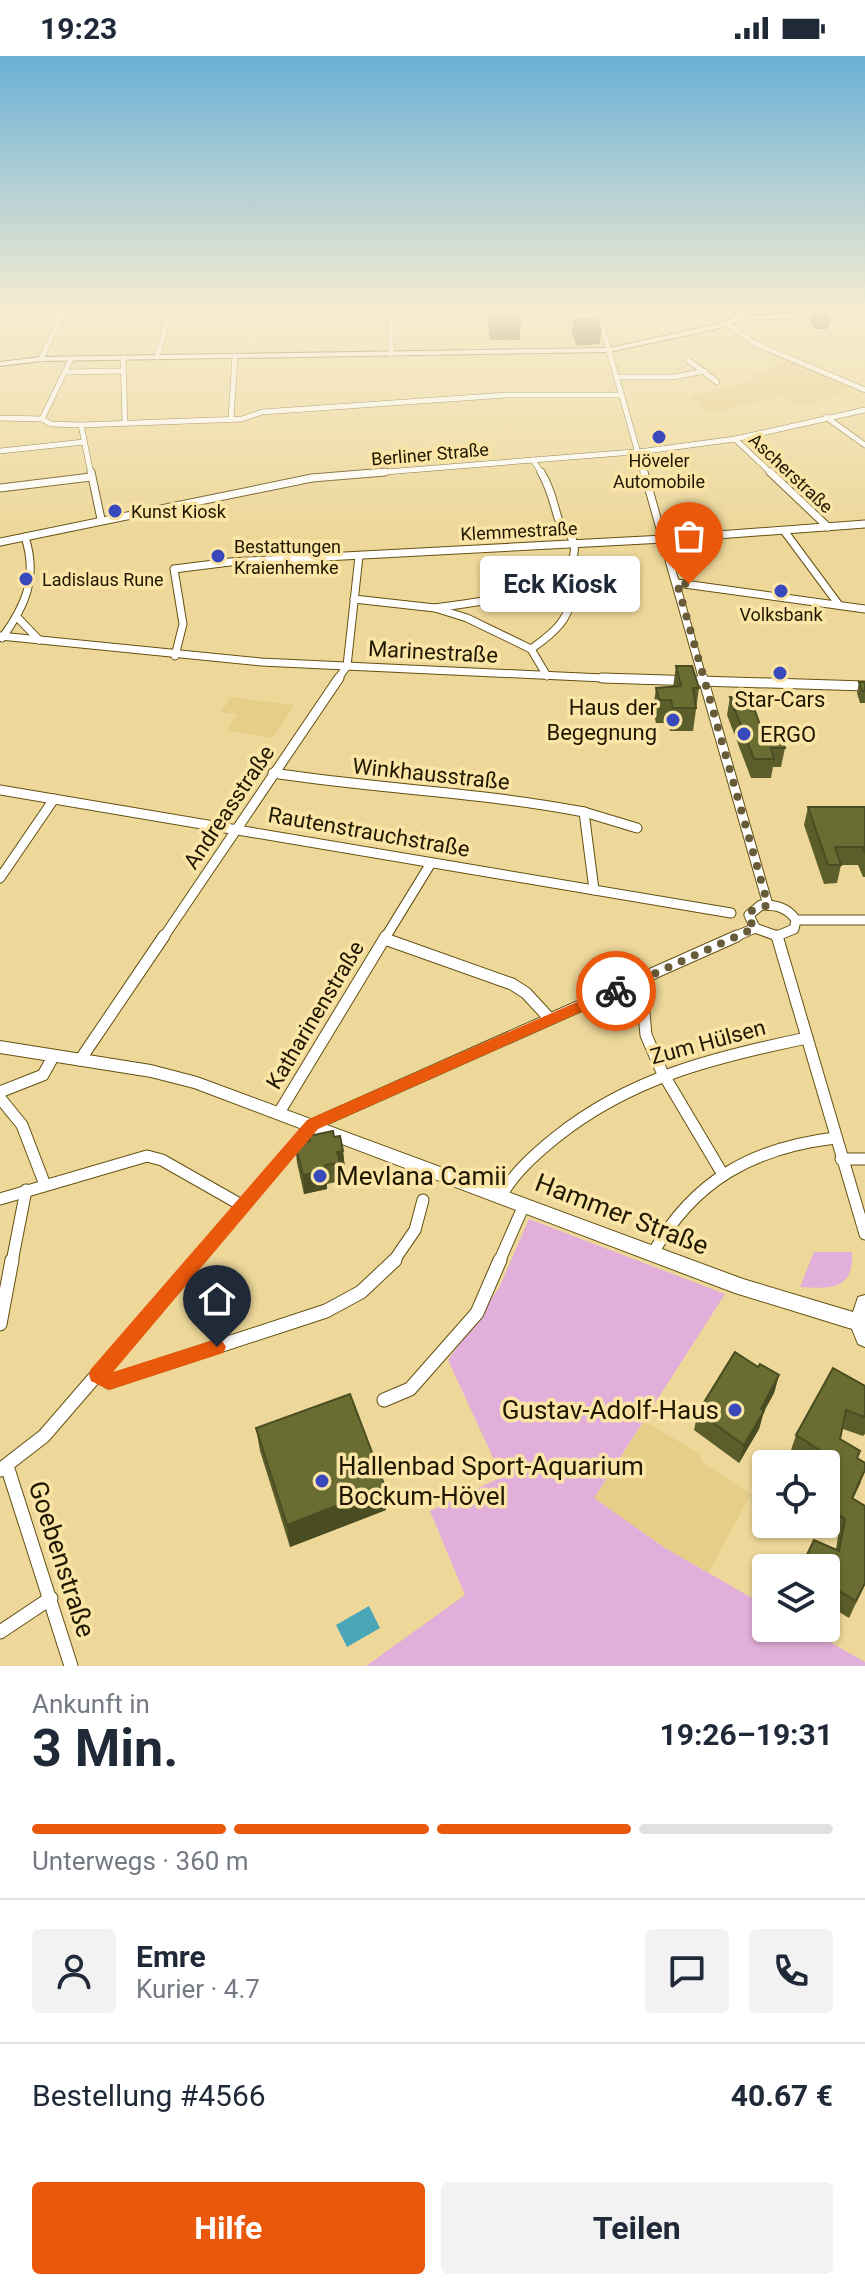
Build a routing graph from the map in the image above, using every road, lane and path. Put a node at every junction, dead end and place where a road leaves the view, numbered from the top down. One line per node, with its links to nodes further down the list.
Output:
1 (59, 384): 9 (street)
2 (123, 384): 11 (street)
3 (233, 384): 10 (street)
4 (619, 384): 5 (street)
5 (622, 395): 10 (street); 17 (street)
6 (865, 410): 7 (street, Berliner Straße)
7 (826, 417): 13 (street, Berliner Straße); 15 (street)
8 (0, 418): 9 (street)
9 (42, 419): 12 (street)
10 (231, 419): 11 (street)
11 (125, 422): 12 (street)
12 (81, 425): 14 (street)
13 (735, 439): 17 (street, Berliner Straße); 23 (street, Ascherstraße)
14 (84, 442): 16 (street); 19 (street)
15 (865, 445)
16 (0, 451)
17 (639, 452): 18 (street, Berliner Straße); 26 (street)
18 (533, 460): 21 (street, Berliner Straße); 28 (street)
19 (91, 477): 20 (street); 21 (street)
20 (0, 488)
21 (101, 519): 25 (street, Berliner Straße)
22 (865, 524): 23 (street, Klemmestraße)
23 (828, 527): 24 (street, Klemmestraße)
24 (785, 532): 26 (street, Klemmestraße); 33 (street)
25 (25, 537): 27 (street, Berliner Straße); 36 (street)
26 (664, 539): 28 (street, Klemmestraße); 31 (street)
27 (0, 542)
28 (575, 544): 29 (street, Klemmestraße); 30 (street)
29 (359, 556): 32 (street, Andreasstraße); 40 (street, Klemmestraße)
30 (559, 577): 34 (street); 39 (street)
31 (677, 583): 33 (street); 43 (street)
32 (354, 599): 34 (street); 41 (street, Andreasstraße)
33 (839, 605): 35 (street)
34 (435, 608): 39 (street)
35 (865, 609)
36 (18, 618): 37 (street); 38 (street)
37 (1, 638): 38 (street, Marinestraße)
38 (39, 640): 40 (street, Marinestraße)
39 (531, 649): 42 (street)
40 (175, 656): 41 (street, Marinestraße)
41 (347, 666): 42 (street, Marinestraße); 45 (street, Andreasstraße)
42 (547, 676): 43 (street, Marinestraße)
43 (706, 682): 44 (street, Marinestraße); 54 (street)
44 (865, 686)
45 (273, 773): 48 (street, Winkhausstraße); 50 (street, Andreasstraße)
46 (0, 790): 47 (street, Rautenstrauchstraße)
47 (54, 799): 50 (street, Rautenstrauchstraße); 52 (street)
48 (584, 812): 49 (street, Winkhausstraße); 53 (street)
49 (637, 828)
50 (237, 830): 51 (street, Rautenstrauchstraße); 66 (street, Andreasstraße)
51 (431, 863): 53 (street, Rautenstrauchstraße); 60 (street, Katharinenstraße)
52 (0, 878)
53 (594, 890): 55 (street, Rautenstrauchstraße)
54 (768, 905): 56 (street); 58 (street)
55 (731, 913)
56 (796, 920): 57 (street); 59 (street)
57 (865, 920)
58 (755, 928): 59 (street); 61 (street)
59 (777, 936): 63 (street)
60 (385, 939): 62 (street, Katharinenstraße); 69 (street, Katharinenstraße)
61 (641, 980): 62 (street); 67 (street)
62 (550, 1019): 70 (street)
63 (807, 1038): 67 (street, Zum Hülsen); 71 (street)
64 (0, 1047): 65 (main road, Hammer Straße)
65 (53, 1057): 66 (main road, Hammer Straße); 68 (street)
66 (80, 1060): 69 (main road, Hammer Straße)
67 (662, 1072): 74 (street); 76 (street, Zum Hülsen)
68 (0, 1095): 75 (street)
69 (280, 1111): 70 (main road, Hammer Straße)
70 (312, 1125): 76 (main road, Hammer Straße); 81 (street)
71 (835, 1138): 72 (street); 74 (street)
72 (841, 1159): 73 (street); 82 (street)
73 (865, 1159)
74 (722, 1173): 83 (street)
75 (45, 1185): 77 (street); 81 (street)
76 (505, 1188): 80 (main road, Hammer Straße)
77 (26, 1190): 78 (street); 85 (street)
78 (0, 1199)
79 (423, 1200): 87 (street)
80 (524, 1205): 83 (main road, Hammer Straße); 88 (street)
81 (243, 1206): 87 (street)
82 (865, 1234)
83 (653, 1253): 86 (main road, Hammer Straße)
84 (865, 1303): 86 (main road)
85 (0, 1324)
86 (862, 1330)
87 (98, 1375): 89 (street)
88 (384, 1400)
89 (4, 1468): 90 (street, Goebenstraße)
90 (51, 1598): 91 (street); 92 (street, Goebenstraße)
91 (0, 1632)
92 (71, 1666)

